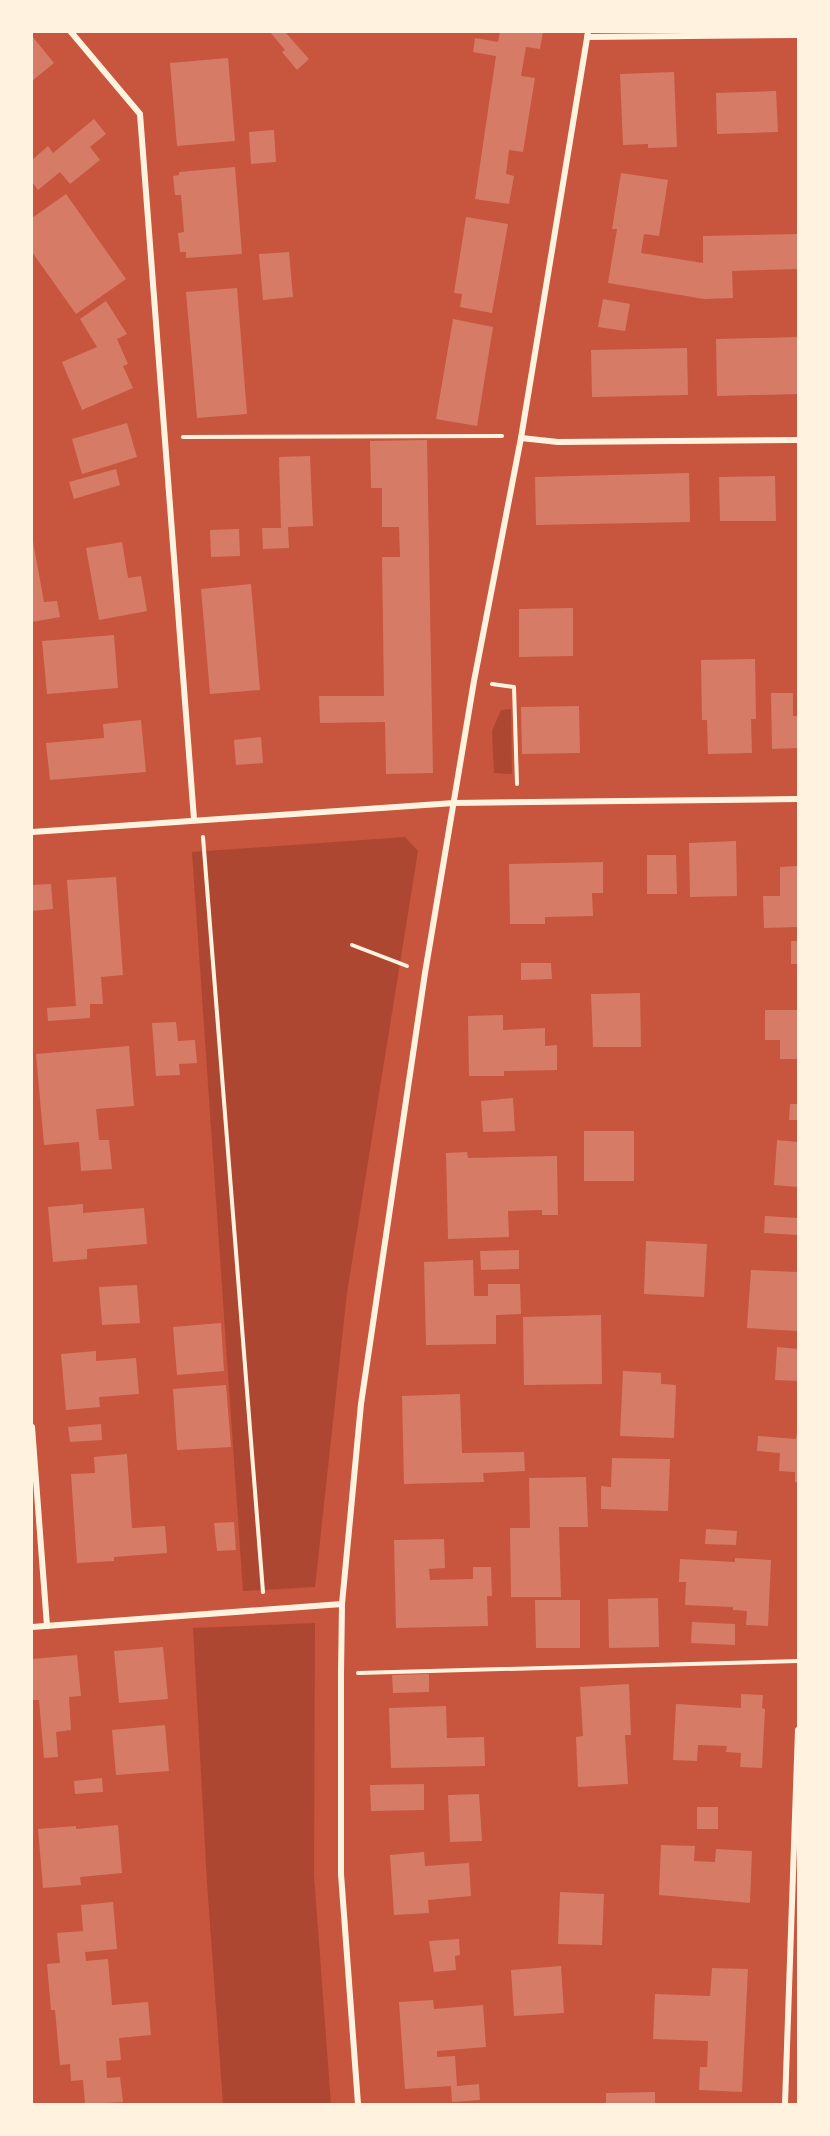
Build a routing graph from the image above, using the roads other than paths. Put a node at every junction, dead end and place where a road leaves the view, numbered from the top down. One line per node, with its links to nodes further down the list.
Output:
1 (71, 32): 8 (street)
2 (588, 34): 3 (street); 4 (street)
3 (798, 35)
4 (521, 438): 5 (street); 7 (street)
5 (798, 440)
6 (798, 799): 7 (street)
7 (454, 803): 8 (street); 11 (street)
8 (198, 819): 9 (street)
9 (32, 832)
10 (32, 1427): 12 (street)
11 (342, 1604): 12 (street); 16 (street)
12 (47, 1626): 13 (street)
13 (32, 1627)
14 (798, 1730): 15 (street)
15 (798, 1769): 17 (street)
16 (358, 2104)
17 (785, 2104)

